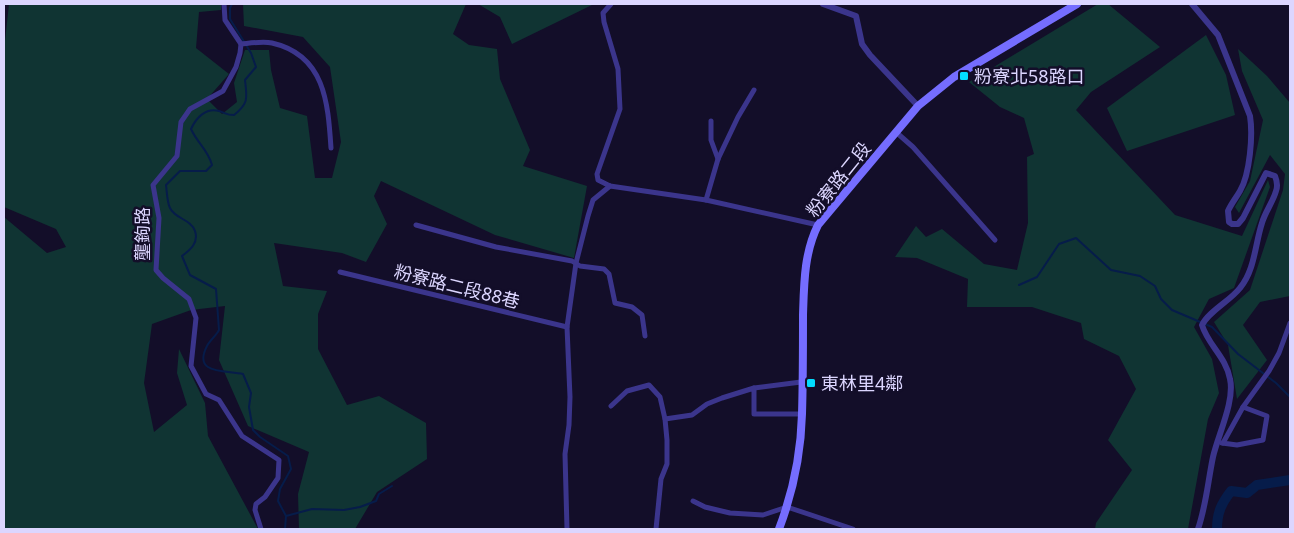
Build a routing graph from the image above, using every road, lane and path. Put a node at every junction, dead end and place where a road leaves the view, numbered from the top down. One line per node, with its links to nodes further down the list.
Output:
1 (224, 4): 6 (street)
2 (611, 4): 13 (street)
3 (822, 4): 8 (street)
4 (1077, 4): 8 (main road, 粉寮路二段)
5 (1192, 4): 29 (street)
6 (241, 44): 11 (street); 32 (street, 壟鉤路)
7 (754, 90): 12 (street)
8 (918, 106): 10 (main road, 粉寮路二段)
9 (711, 121): 12 (street)
10 (897, 133): 16 (main road, 粉寮路二段); 17 (street)
11 (331, 148)
12 (718, 159): 14 (street)
13 (610, 186): 14 (street); 18 (street)
14 (706, 200): 16 (street)
15 (416, 225): 18 (street)
16 (818, 225): 23 (main road, 粉寮路二段)
17 (995, 240)
18 (576, 263): 21 (street); 22 (street)
19 (340, 272): 21 (street, 粉寮路二段88巷)
20 (1290, 323): 26 (street)
21 (567, 327): 33 (street)
22 (645, 336)
23 (802, 382): 24 (street); 27 (main road, 粉寮路二段)
24 (754, 388): 27 (street); 28 (street)
25 (611, 406): 28 (street)
26 (1243, 408): 29 (street); 29 (street)
27 (802, 414): 31 (main road, 粉寮路二段)
28 (665, 419): 34 (street)
29 (1220, 443): 37 (street)
30 (693, 501): 31 (street)
31 (787, 507): 35 (main road, 粉寮路二段); 36 (street)
32 (261, 529)
33 (567, 529)
34 (656, 529)
35 (780, 529)
36 (853, 529)
37 (1198, 529)

